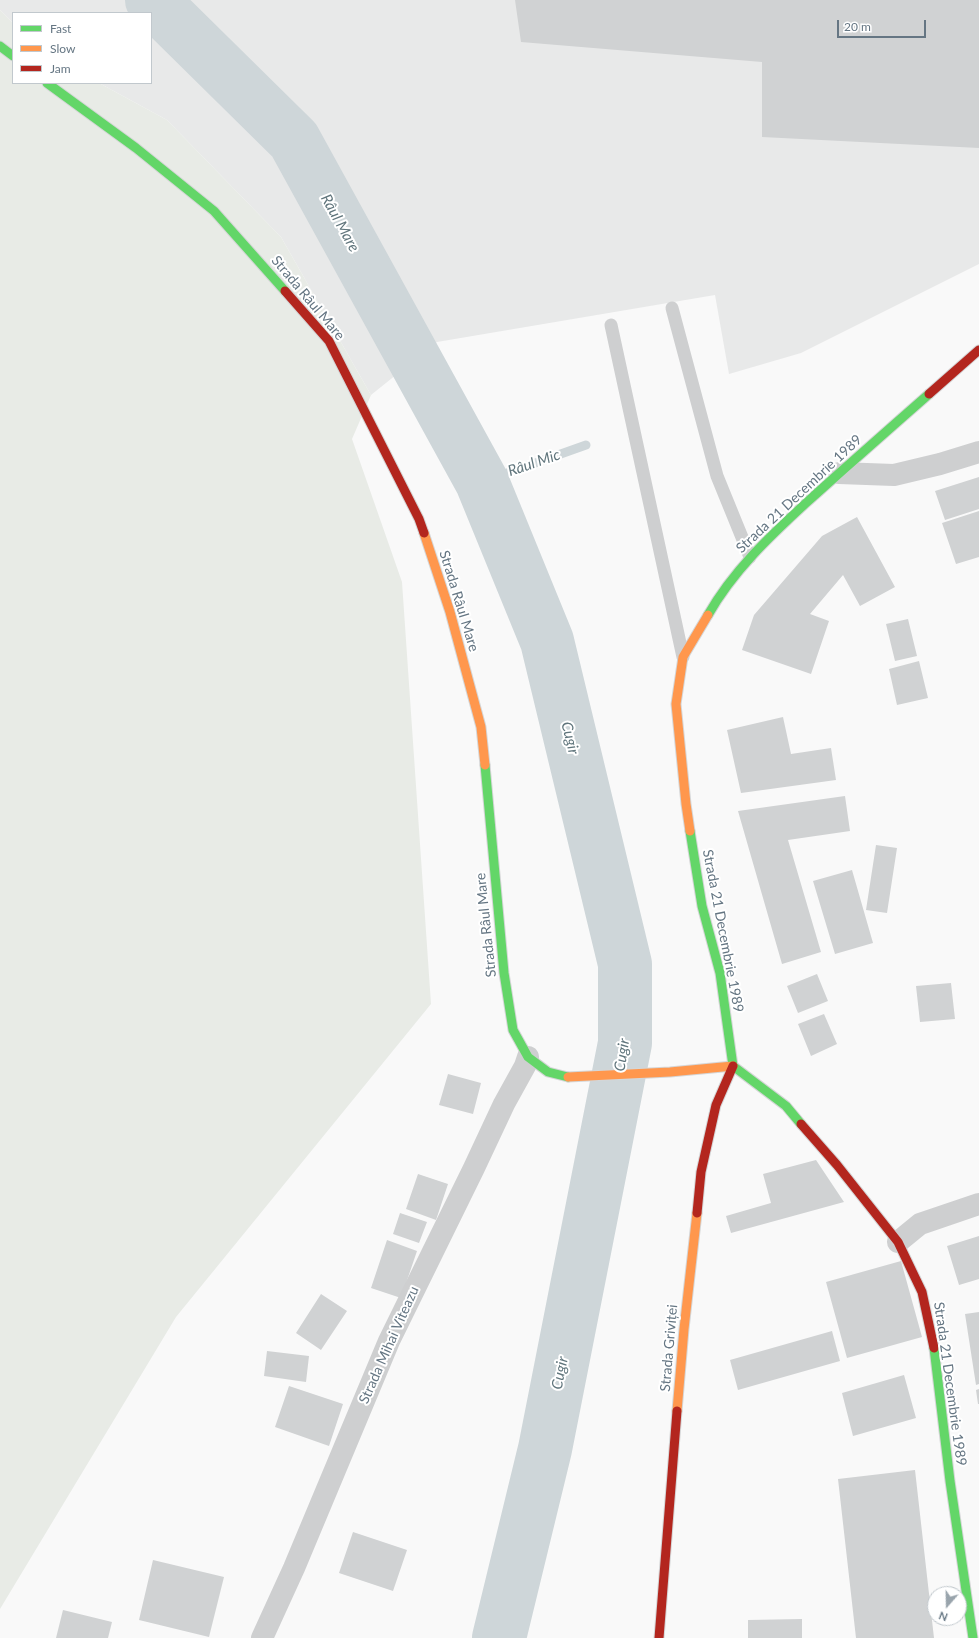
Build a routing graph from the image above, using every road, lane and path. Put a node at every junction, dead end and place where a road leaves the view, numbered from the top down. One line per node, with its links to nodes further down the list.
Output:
1 (0, 46): 2 (street)
2 (12, 55)
3 (48, 84): 11 (street, Strada Râul Mare)
4 (672, 308): 9 (lane)
5 (611, 325): 10 (lane)
6 (979, 350): 8 (street, Strada 21 Decembrie 1989)
7 (979, 452): 8 (street)
8 (839, 473): 9 (street, Strada 21 Decembrie 1989)
9 (750, 557): 10 (street, Strada 21 Decembrie 1989)
10 (683, 657): 12 (street, Strada 21 Decembrie 1989)
11 (528, 1058): 12 (street, Strada Râul Mare); 15 (street, Strada Mihai Viteazu)
12 (733, 1066): 14 (street, Strada 21 Decembrie 1989); 16 (street, Strada Griviței)
13 (979, 1204): 14 (street)
14 (898, 1242): 17 (street, Strada 21 Decembrie 1989)
15 (262, 1638)
16 (659, 1638)
17 (973, 1638)

